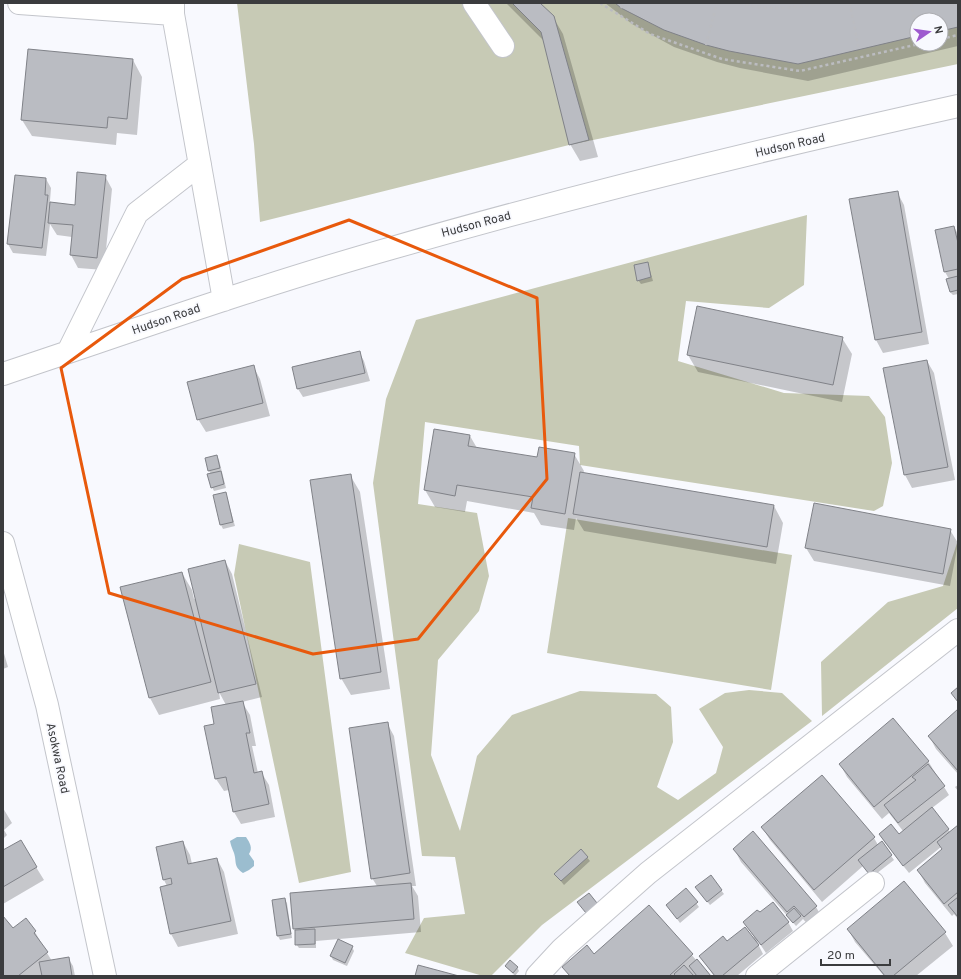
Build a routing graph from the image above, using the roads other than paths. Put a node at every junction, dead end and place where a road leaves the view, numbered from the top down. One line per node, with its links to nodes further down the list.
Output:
1 (19, 3): 3 (street)
2 (474, 3): 4 (street)
3 (173, 9): 6 (street)
4 (504, 46)
5 (958, 106): 7 (street, Hudson Road)
6 (200, 164): 7 (street); 8 (street)
7 (224, 300): 8 (street, Hudson Road)
8 (68, 352): 9 (street, Hudson Road)
9 (3, 374)
10 (3, 543): 13 (street, Asokwa Road)
11 (958, 630): 14 (street)
12 (873, 883): 15 (street)
13 (105, 976)
14 (536, 976)
15 (757, 976)

